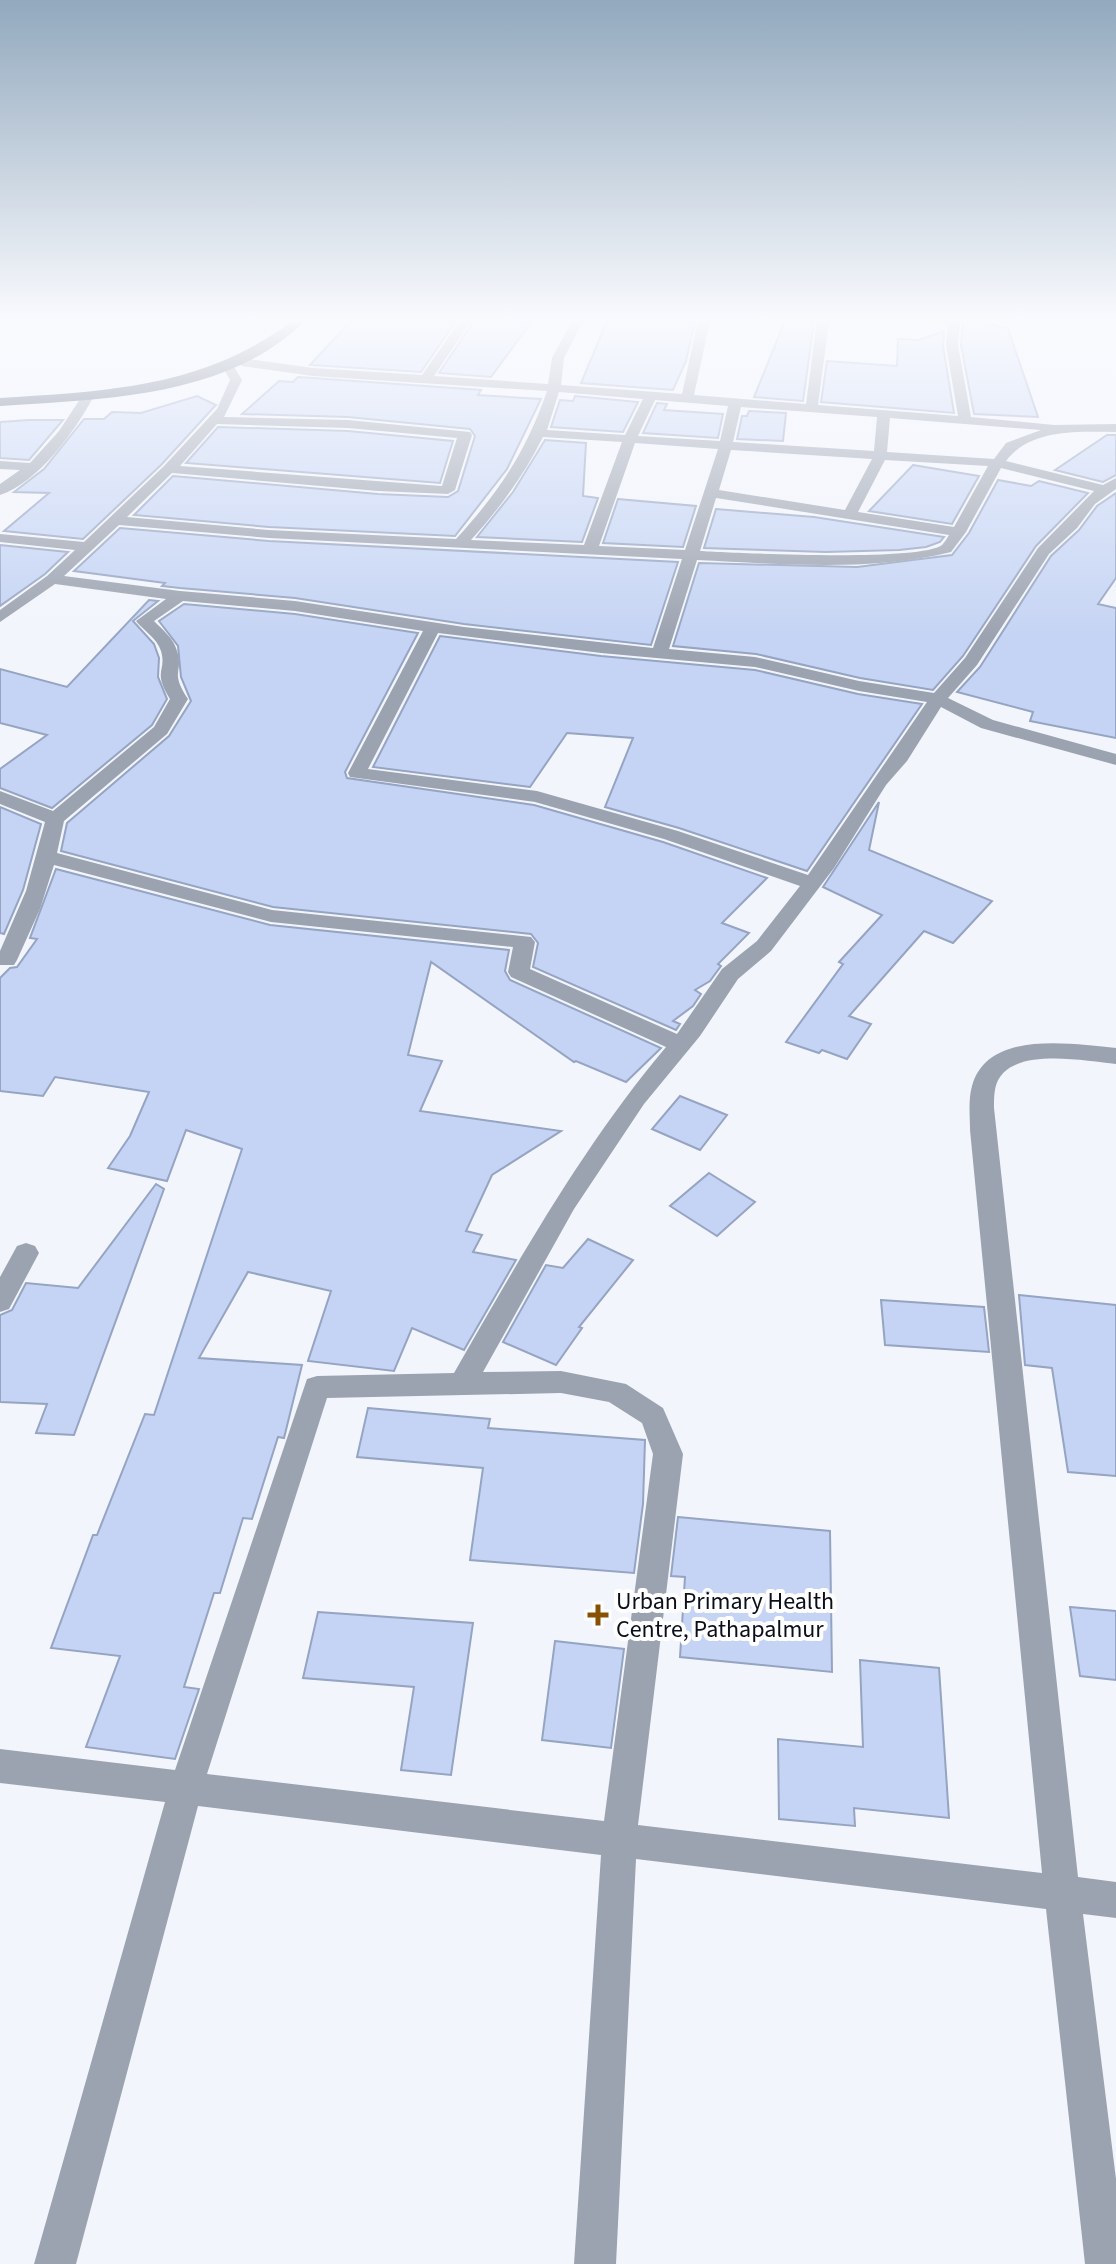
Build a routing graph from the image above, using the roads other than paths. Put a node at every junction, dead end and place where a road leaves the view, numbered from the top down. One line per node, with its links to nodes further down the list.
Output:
1 (68, 427): 17 (street)
2 (205, 427): 18 (street)
3 (376, 427): 18 (street)
4 (541, 427): 11 (street)
5 (636, 427): 12 (street)
6 (730, 427): 13 (street)
7 (883, 427): 14 (street)
8 (1041, 427): 9 (street)
9 (1059, 428): 10 (street); 15 (street)
10 (1116, 428)
11 (539, 433): 12 (street); 26 (street)
12 (630, 439): 13 (street); 28 (street)
13 (726, 445): 14 (street); 21 (street)
14 (880, 456): 15 (street); 22 (street)
15 (998, 463): 19 (street); 24 (street)
16 (0, 465): 17 (street)
17 (33, 467): 20 (street)
18 (169, 469): 23 (street)
19 (1110, 486): 35 (street)
20 (0, 491)
21 (711, 493): 22 (street); 29 (street)
22 (850, 514): 24 (street)
23 (115, 520): 26 (street); 27 (street)
24 (959, 532): 29 (street)
25 (0, 538): 27 (street)
26 (460, 543): 28 (street)
27 (87, 547): 30 (street)
28 (590, 549): 29 (street)
29 (692, 555): 34 (street)
30 (52, 579): 31 (street); 32 (street)
31 (180, 596): 33 (street); 38 (street)
32 (0, 617)
33 (434, 626): 34 (street); 40 (street)
34 (660, 653): 35 (street)
35 (938, 699): 36 (street); 40 (street)
36 (1116, 760)
37 (0, 797): 38 (street)
38 (55, 819): 39 (street)
39 (48, 857): 41 (street); 42 (street)
40 (812, 883): 42 (street)
41 (6, 960)
42 (681, 1045): 46 (street)
43 (1116, 1056): 50 (street)
44 (26, 1253): 45 (street)
45 (0, 1302)
46 (462, 1384): 48 (street); 49 (street)
47 (0, 1766): 48 (street)
48 (186, 1787): 49 (street); 52 (street)
49 (619, 1840): 50 (street); 53 (street)
50 (1062, 1893): 51 (street); 54 (street)
51 (1116, 1900)
52 (55, 2264)
53 (595, 2264)
54 (1106, 2264)

